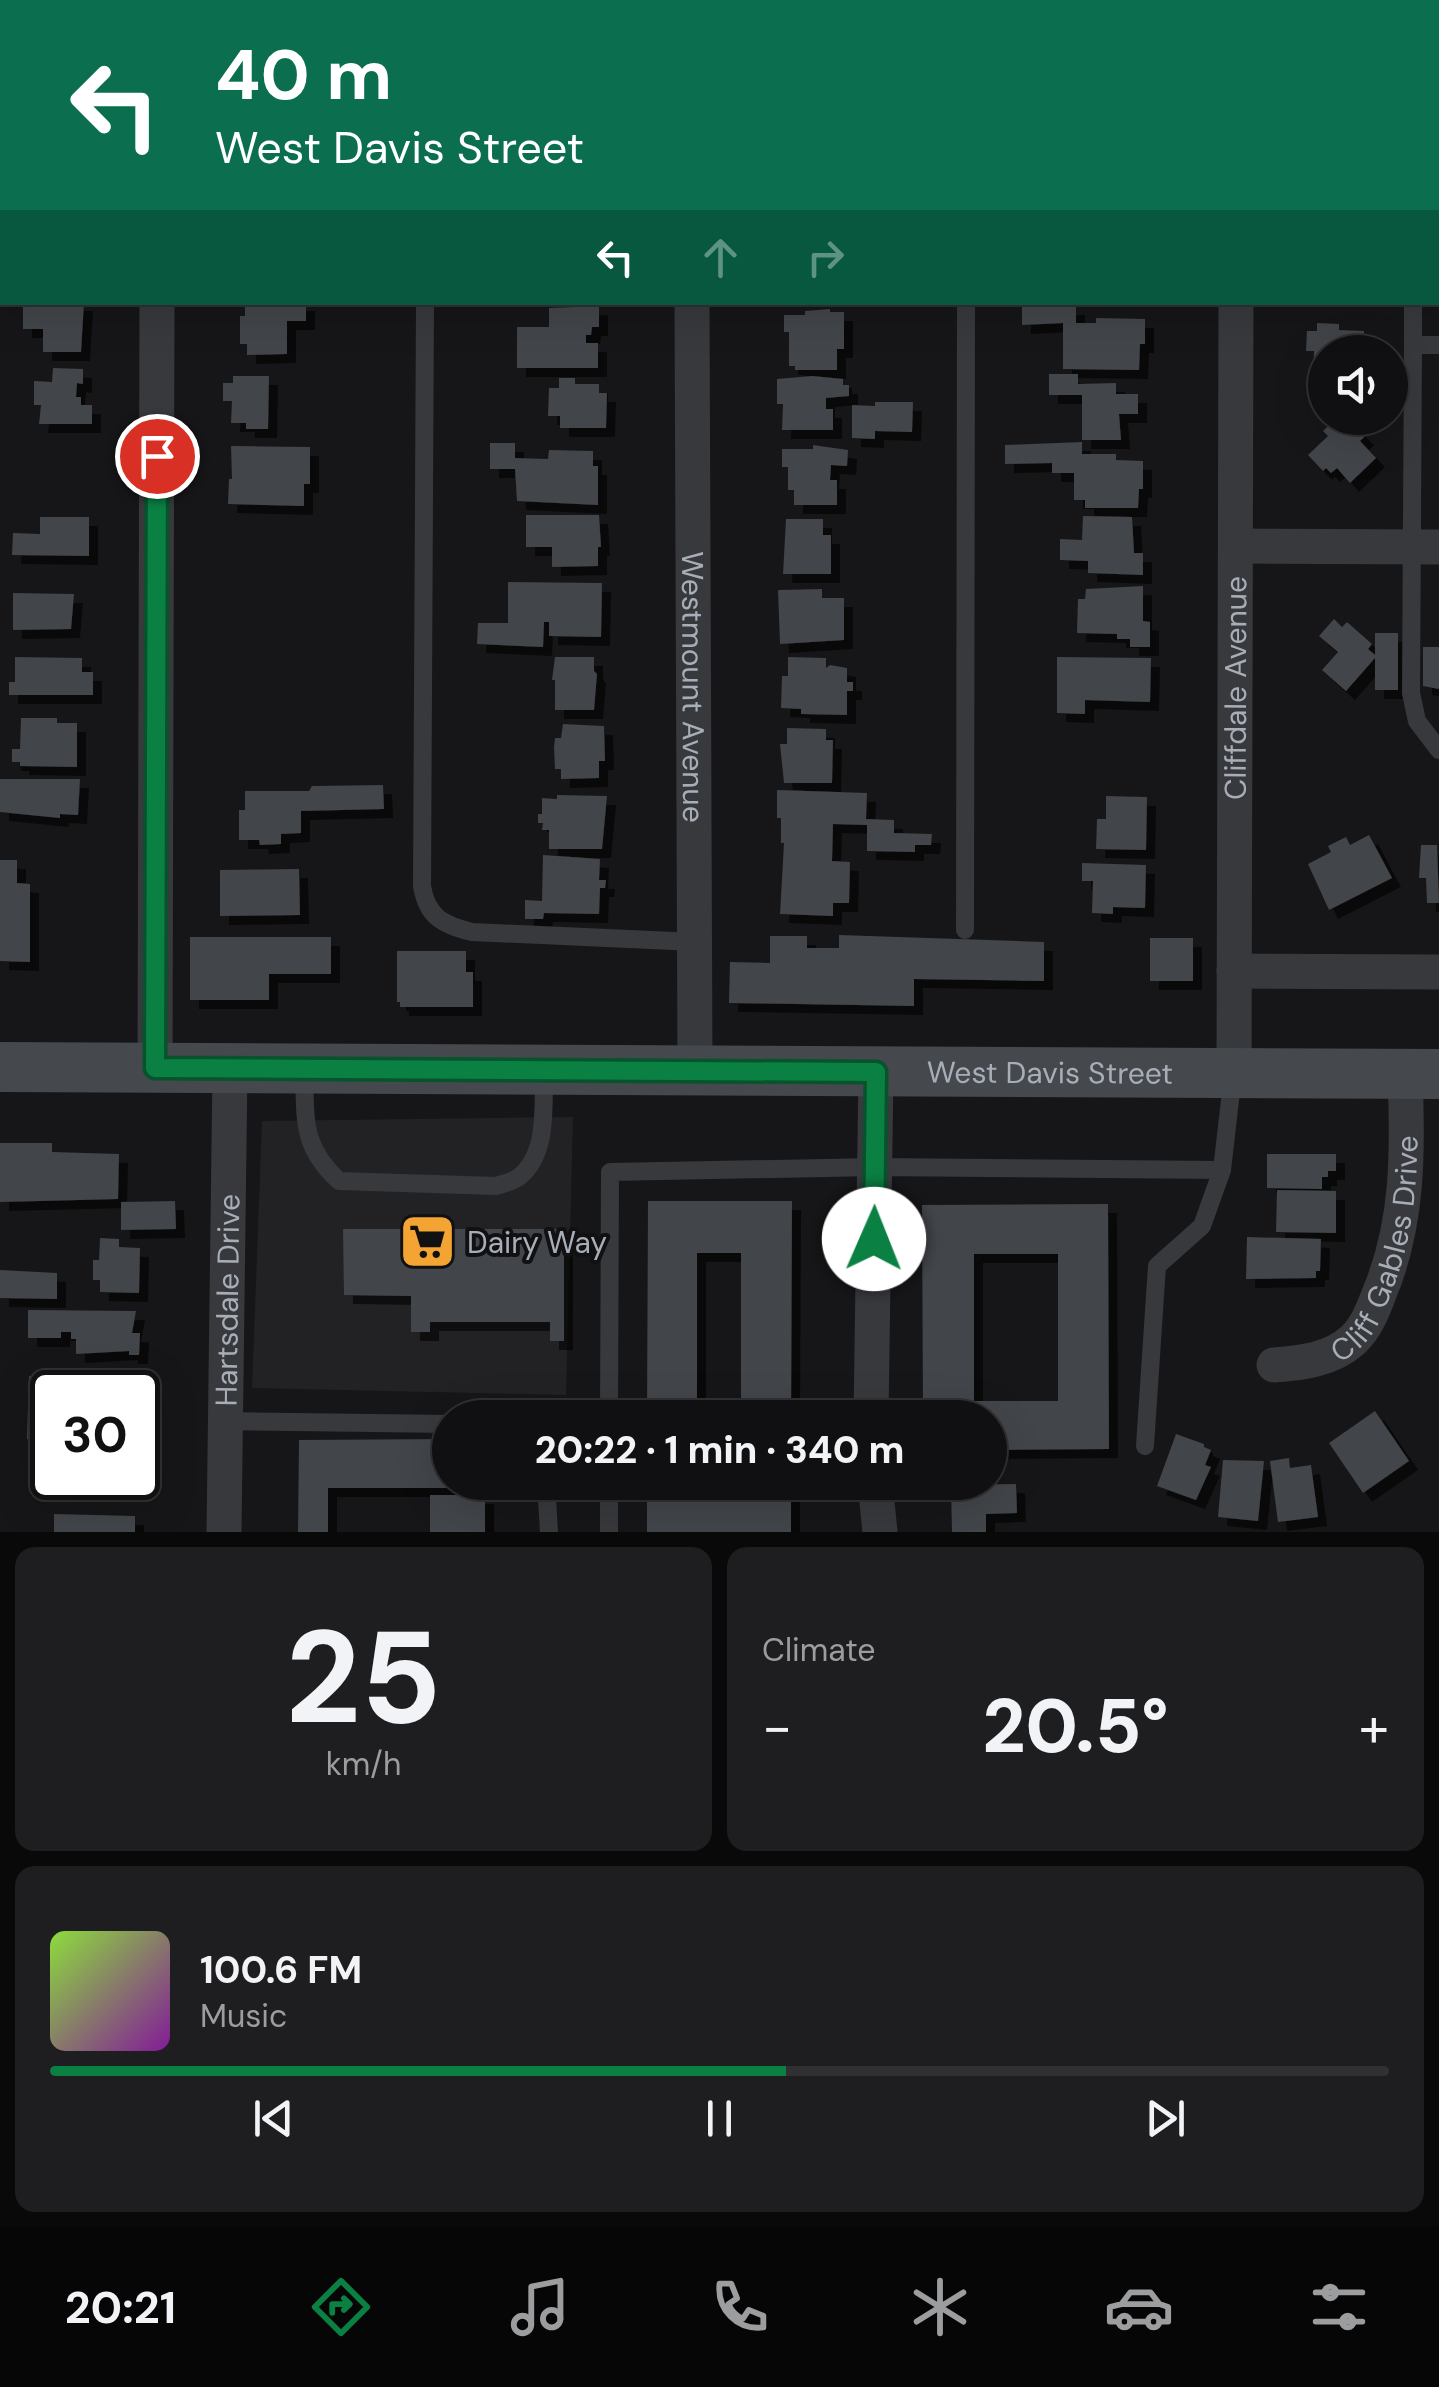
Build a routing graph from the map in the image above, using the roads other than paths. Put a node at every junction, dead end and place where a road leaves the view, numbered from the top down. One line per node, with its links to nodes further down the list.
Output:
1 (157, 305): 17 (street)
2 (425, 305): 13 (lane)
3 (692, 305): 13 (street, Westmount Avenue)
4 (966, 305): 12 (lane)
5 (1236, 305): 9 (street, Cliffdale Avenue)
6 (1413, 305): 7 (lane)
7 (1413, 345): 8 (lane); 10 (lane)
8 (1439, 345)
9 (1237, 546): 10 (street); 14 (street, Cliffdale Avenue)
10 (1425, 547): 11 (lane)
11 (1439, 750)
12 (965, 930)
13 (695, 942): 21 (street, Westmount Avenue)
14 (1234, 971): 15 (street); 23 (street, Cliffdale Avenue)
15 (1439, 972)
16 (0, 1067): 17 (main road, West Davis Street)
17 (155, 1068): 18 (main road, West Davis Street)
18 (230, 1068): 19 (main road, West Davis Street); 30 (street, Hartsdale Drive)
19 (304, 1068): 20 (main road, West Davis Street); 20 (lane)
20 (544, 1070): 21 (main road, West Davis Street)
21 (695, 1070): 22 (main road, West Davis Street)
22 (876, 1072): 23 (main road, West Davis Street); 25 (street)
23 (1234, 1073): 24 (main road, West Davis Street); 26 (lane)
24 (1422, 1074): 27 (street, Cliff Gables Drive)
25 (874, 1167): 26 (lane); 28 (lane); 29 (street)
26 (1222, 1170): 32 (lane)
27 (1274, 1365)
28 (609, 1400)
29 (871, 1400)
30 (224, 1421): 31 (lane); 36 (street, Hartsdale Drive)
31 (432, 1424)
32 (1145, 1446)
33 (547, 1500): 37 (lane)
34 (609, 1500): 38 (lane)
35 (877, 1500): 39 (street)
36 (224, 1532)
37 (548, 1532)
38 (609, 1532)
39 (880, 1532)

